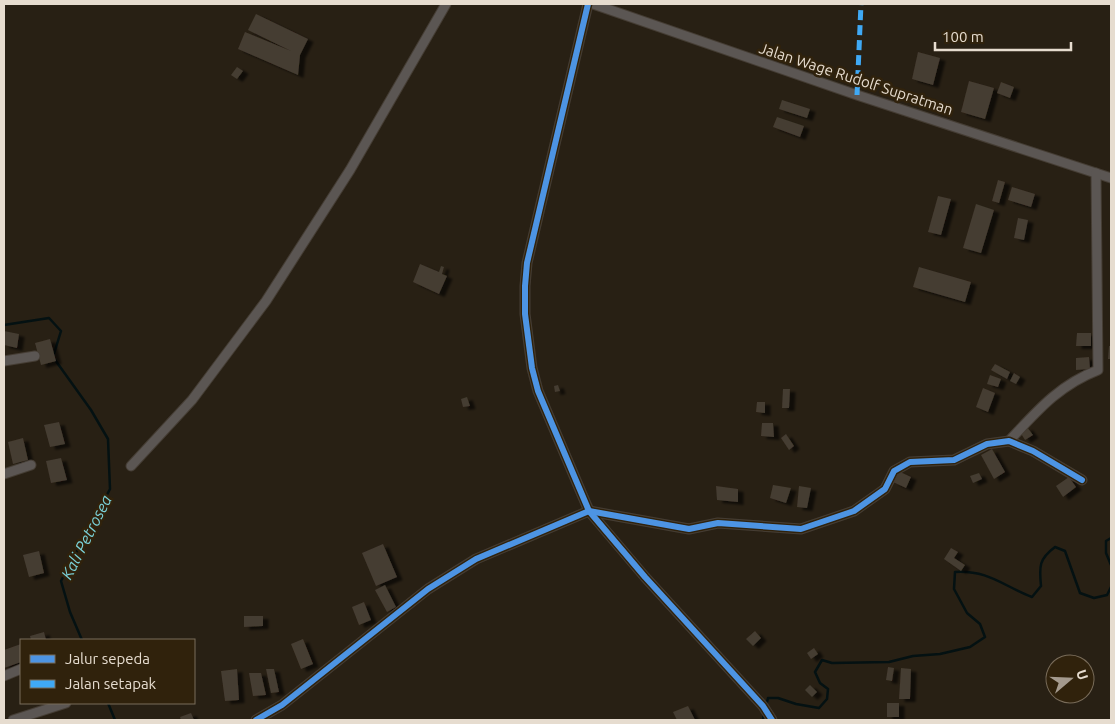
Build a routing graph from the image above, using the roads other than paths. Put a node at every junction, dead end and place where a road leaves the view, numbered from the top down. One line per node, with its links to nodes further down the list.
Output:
1 (446, 4): 10 (street)
2 (588, 4): 13 (street)
3 (593, 4): 4 (street, Jalan Wage Rudolf Supratman)
4 (1096, 173): 5 (street, Jalan Wage Rudolf Supratman); 8 (street)
5 (1111, 178)
6 (35, 356): 7 (street)
7 (4, 362)
8 (1009, 441): 12 (street); 13 (street)
9 (30, 465): 11 (street)
10 (131, 466)
11 (4, 474)
12 (1082, 480)
13 (588, 511): 17 (street); 19 (street)
14 (20, 669): 15 (street)
15 (4, 676)
16 (63, 704): 18 (street)
17 (770, 718)
18 (13, 720)
19 (256, 720)

